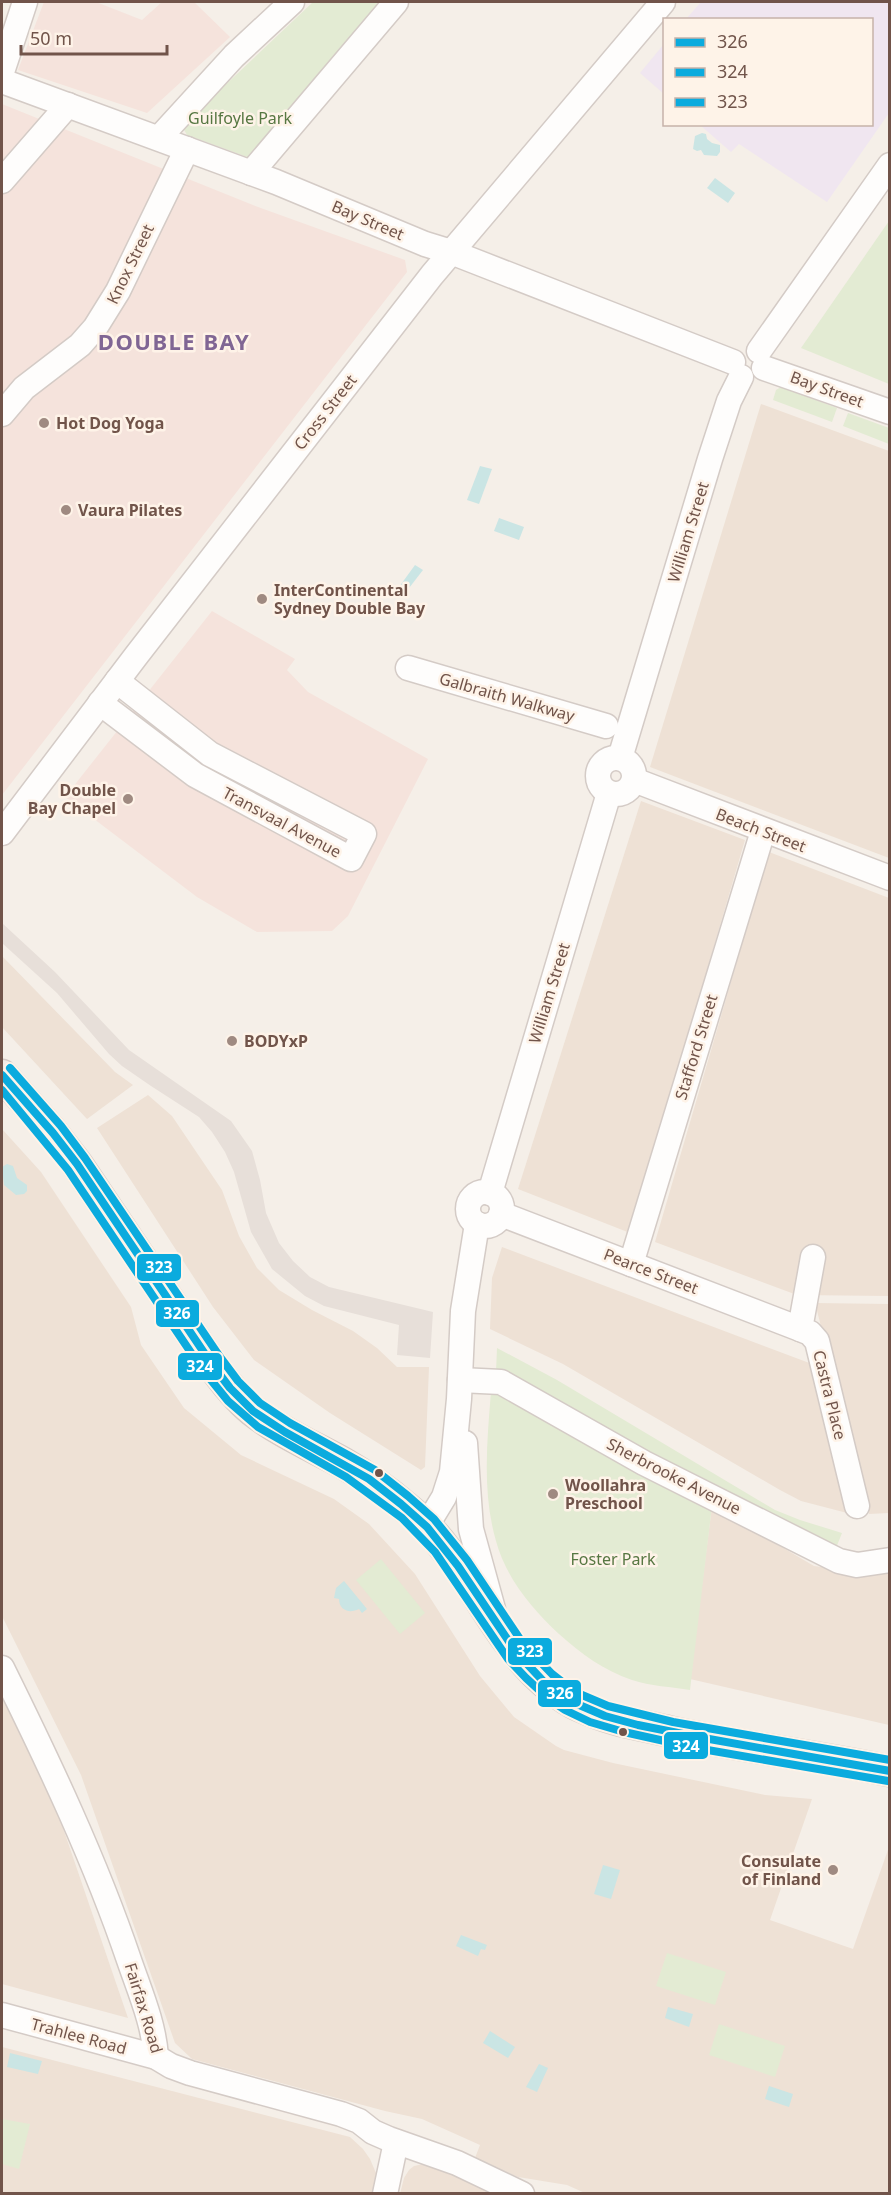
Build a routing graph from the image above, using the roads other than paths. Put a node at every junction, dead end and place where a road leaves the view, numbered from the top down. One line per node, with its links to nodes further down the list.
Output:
1 (25, 2): 5 (street)
2 (292, 2): 8 (street)
3 (396, 2): 11 (street)
4 (663, 2): 13 (street, Cross Street)
5 (2, 72)
6 (2, 81): 7 (street, Bay Street)
7 (68, 105): 8 (street, Bay Street); 12 (street)
8 (159, 138): 9 (street, Bay Street)
9 (187, 149): 11 (street, Bay Street); 17 (street, Knox Street)
10 (890, 165): 14 (street)
11 (251, 174): 13 (street, Bay Street)
12 (2, 181)
13 (451, 252): 15 (street, Bay Street); 19 (street, Cross Street)
14 (762, 360): 15 (street); 16 (street, Bay Street)
15 (737, 369): 23 (street, William Street)
16 (890, 412)
17 (2, 414)
18 (408, 668): 21 (street, Galbraith Walkway)
19 (117, 681): 20 (street, Cross Street); 22 (street, Transvaal Avenue)
20 (100, 703): 24 (street, Transvaal Avenue); 29 (street, Cross Street)
21 (606, 726)
22 (213, 756): 24 (street); 27 (street, Transvaal Avenue)
23 (621, 758): 25 (street); 26 (street)
24 (200, 778): 30 (street, Transvaal Avenue)
25 (634, 780): 26 (street); 28 (street, Beach Street)
26 (609, 792): 33 (street, William Street)
27 (318, 810): 30 (street); 30 (street, Transvaal Avenue)
28 (763, 831): 31 (street, Beach Street); 35 (street, Stafford Street)
29 (2, 833)
30 (304, 834)
31 (890, 878)
32 (2, 1076): 39 (main road)
33 (495, 1204): 35 (street, Pearce Street); 37 (street)
34 (813, 1257): 36 (street)
35 (631, 1264): 36 (street, Pearce Street)
36 (800, 1329): 38 (street, Castra Place)
37 (460, 1390): 39 (street); 40 (street, Sherbrooke Avenue); 41 (street)
38 (857, 1506)
39 (427, 1526): 41 (main road)
40 (890, 1560)
41 (499, 1629): 43 (main road)
42 (2, 1668): 45 (street, Fairfax Road)
43 (890, 1771)
44 (2, 2015): 45 (street, Trahlee Road)
45 (156, 2057): 46 (street, Fairfax Road)
46 (396, 2142): 47 (street); 48 (street, Fairfax Road)
47 (385, 2193)
48 (522, 2193)

